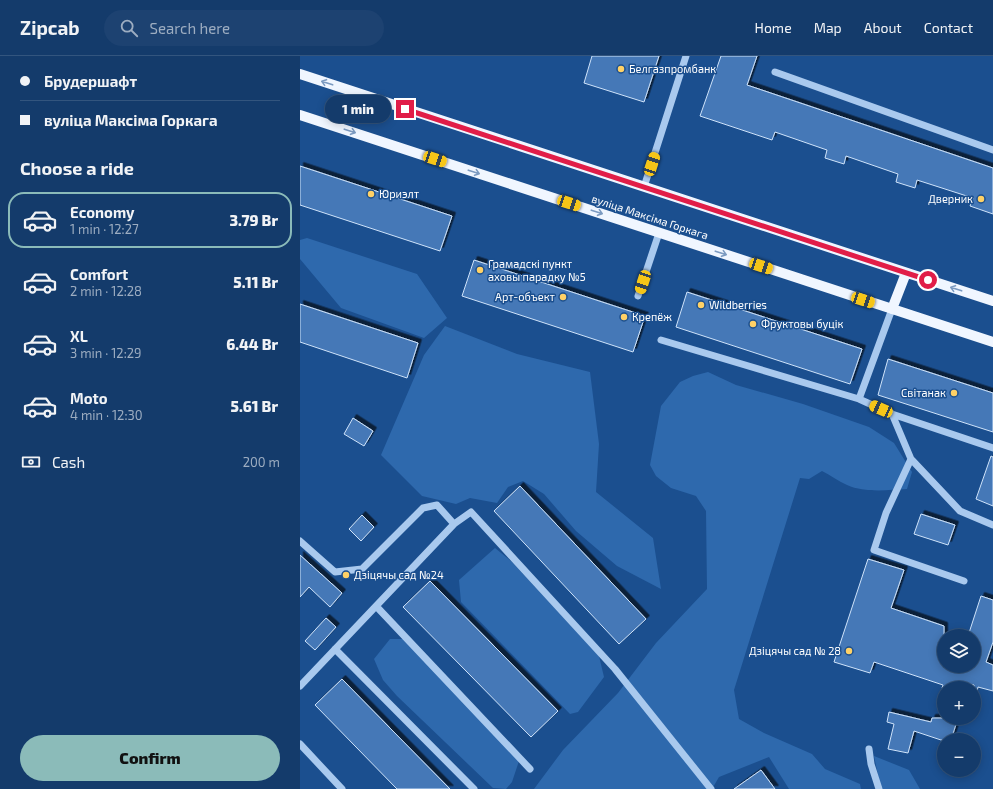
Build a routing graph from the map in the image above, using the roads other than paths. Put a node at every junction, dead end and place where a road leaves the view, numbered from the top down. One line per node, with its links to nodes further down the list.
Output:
1 (686, 56): 6 (street)
2 (775, 72): 5 (street)
3 (300, 74): 6 (main road, one-way to 3)
4 (300, 115): 7 (main road, вуліца Максіма Горкага, one-way to 7)
5 (993, 150)
6 (644, 187): 8 (main road)
7 (659, 233): 9 (street); 11 (main road, вуліца Максіма Горкага, one-way to 11)
8 (906, 273): 10 (main road, one-way to 8); 11 (main road)
9 (638, 296)
10 (993, 301)
11 (892, 309): 13 (main road, вуліца Максіма Горкага); 14 (street)
12 (661, 340): 14 (street)
13 (993, 342)
14 (859, 399): 15 (street)
15 (892, 414): 16 (street); 17 (street)
16 (993, 448)
17 (911, 459): 19 (street); 21 (street)
18 (454, 524): 20 (street); 22 (street); 30 (street)
19 (993, 525)
20 (300, 541)
21 (964, 581)
22 (376, 606): 23 (street); 27 (street)
23 (335, 649): 24 (street); 29 (street)
24 (300, 686)
25 (300, 744): 28 (street)
26 (869, 749): 31 (street)
27 (530, 769)
28 (342, 789)
29 (474, 789)
30 (711, 789)
31 (879, 789)

